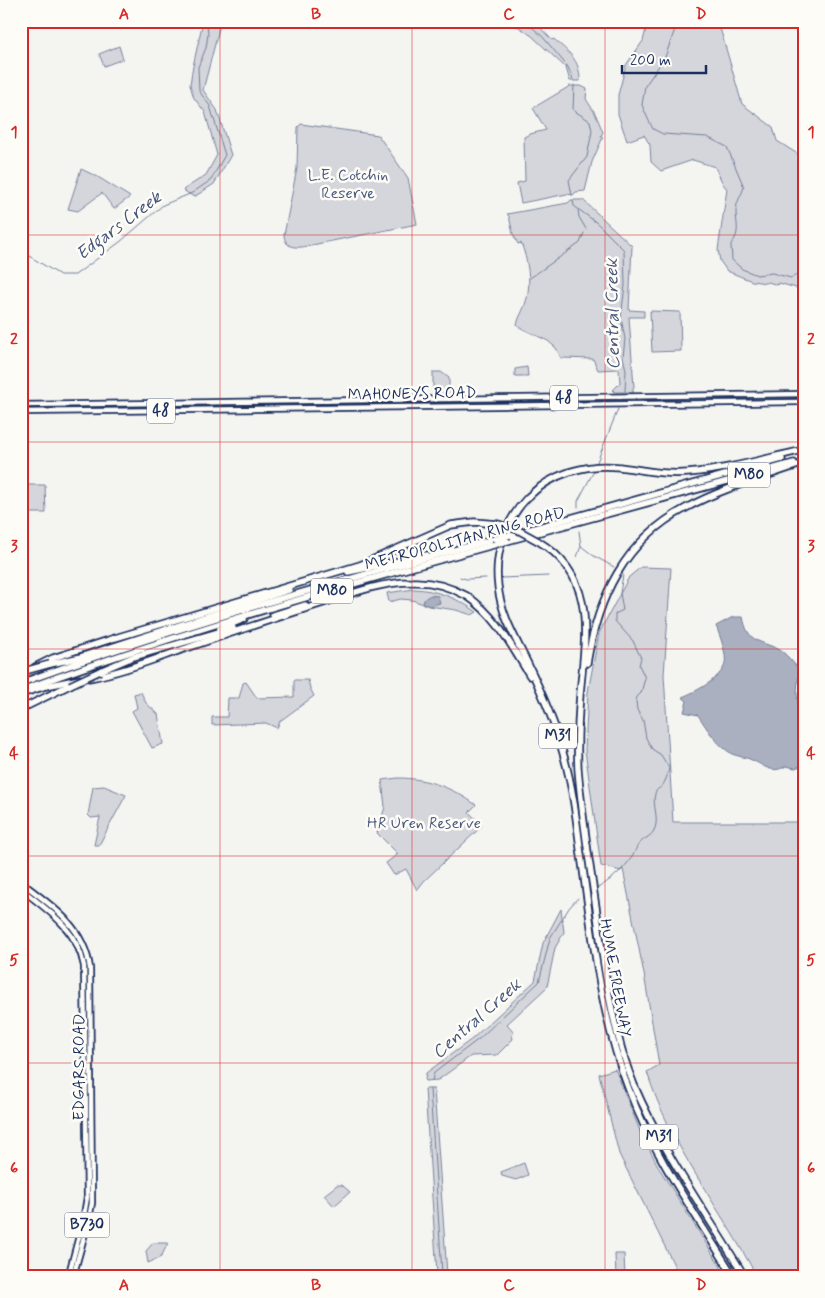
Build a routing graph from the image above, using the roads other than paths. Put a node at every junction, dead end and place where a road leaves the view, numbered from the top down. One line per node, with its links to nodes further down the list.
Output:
1 (804, 394): 2 (main road, MAHONEYS ROAD / 48)
2 (772, 395): 3 (main road, MAHONEYS ROAD / 48); 4 (main road)
3 (639, 397): 6 (main road, MAHONEYS ROAD / 48); 7 (main road)
4 (774, 402): 5 (main road, MAHONEYS ROAD / 48); 7 (main road, MAHONEYS ROAD / 48)
5 (804, 402)
6 (157, 404): 8 (main road, MAHONEYS ROAD / 48); 9 (main road)
7 (639, 404): 9 (main road, MAHONEYS ROAD / 48)
8 (21, 405)
9 (158, 411): 10 (main road, MAHONEYS ROAD / 48)
10 (21, 412)
11 (804, 451): 13 (highway, METROPOLITAN RING ROAD / M80); 23 (highway)
12 (804, 462): 13 (highway, METROPOLITAN RING ROAD / M80); 26 (highway)
13 (508, 538): 14 (highway, METROPOLITAN RING ROAD / M80, bridge)
14 (494, 542): 15 (highway, METROPOLITAN RING ROAD / M80); 17 (highway, METROPOLITAN RING ROAD / M80)
15 (453, 551): 20 (highway); 22 (highway, METROPOLITAN RING ROAD / M80)
16 (314, 578): 20 (highway); 21 (highway); 26 (highway, bridge)
17 (315, 595): 19 (highway); 24 (highway, METROPOLITAN RING ROAD / M80)
18 (326, 602): 19 (highway); 23 (highway); 24 (highway)
19 (185, 642): 25 (highway, bridge)
20 (50, 664): 21 (highway, bridge)
21 (21, 672)
22 (21, 684)
23 (539, 690): 31 (highway, HUME FREEWAY / M31)
24 (21, 692)
25 (21, 709)
26 (579, 709): 32 (highway, HUME FREEWAY / M31)
27 (21, 882): 30 (main road, EDGARS ROAD / B730)
28 (21, 890): 29 (main road, EDGARS ROAD / B730)
29 (68, 1277)
30 (74, 1277)
31 (734, 1277)
32 (745, 1277)

